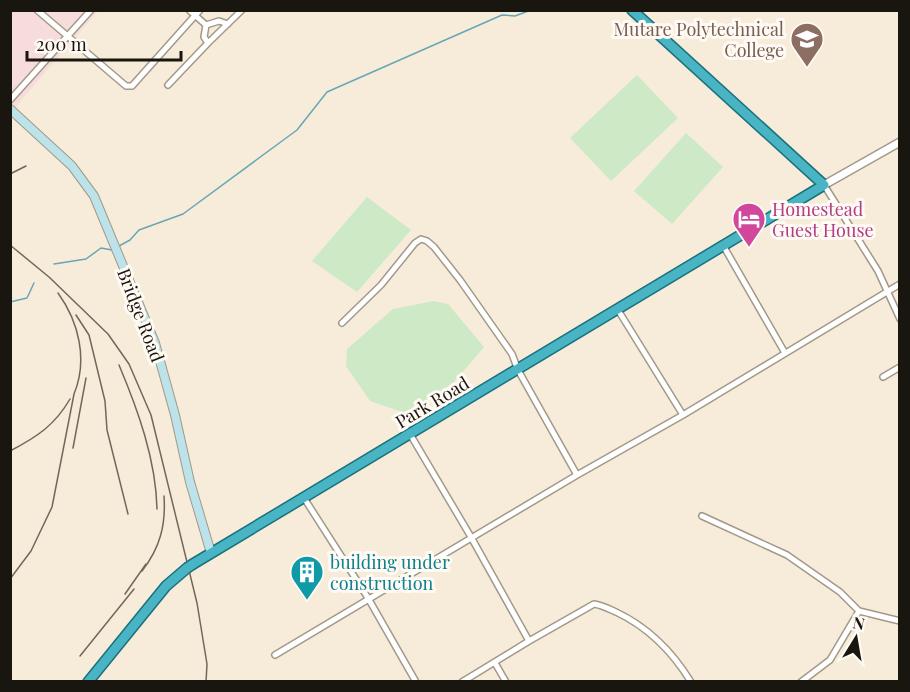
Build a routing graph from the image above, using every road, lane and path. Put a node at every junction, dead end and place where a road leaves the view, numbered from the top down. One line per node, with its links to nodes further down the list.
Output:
1 (38, 10): 10 (street)
2 (91, 10): 10 (street)
3 (189, 10): 7 (street)
4 (200, 10): 7 (street)
5 (242, 10): 8 (street)
6 (632, 10): 16 (highway)
7 (195, 16): 9 (street); 10 (street)
8 (228, 24): 9 (street); 11 (street)
9 (206, 25): 11 (street)
10 (67, 37): 13 (street)
11 (208, 43): 12 (street)
12 (168, 85)
13 (10, 100)
14 (10, 110): 33 (main road, Bridge Road)
15 (900, 142): 16 (street)
16 (824, 185): 17 (highway, Park Road); 19 (street)
17 (724, 247): 20 (highway, Park Road); 23 (street)
18 (900, 284): 19 (street)
19 (887, 291): 21 (street); 23 (street)
20 (618, 310): 25 (highway, Park Road); 27 (street)
21 (900, 319)
22 (342, 323): 25 (street)
23 (785, 353): 27 (street)
24 (900, 368): 26 (street)
25 (518, 370): 28 (highway, Park Road); 29 (street)
26 (883, 377)
27 (683, 415): 29 (street)
28 (410, 434): 30 (highway, Park Road); 32 (street)
29 (577, 475): 32 (street)
30 (304, 498): 33 (highway, Park Road); 34 (street)
31 (702, 516): 35 (street)
32 (471, 537): 34 (street); 37 (street)
33 (211, 553): 40 (highway, Park Road)
34 (368, 598): 38 (street); 41 (street)
35 (860, 611): 36 (street); 45 (street)
36 (900, 621)
37 (529, 641): 39 (street); 44 (street)
38 (275, 655)
39 (495, 663): 42 (street); 43 (street)
40 (88, 681)
41 (416, 681)
42 (462, 681)
43 (506, 681)
44 (692, 681)
45 (801, 681)

